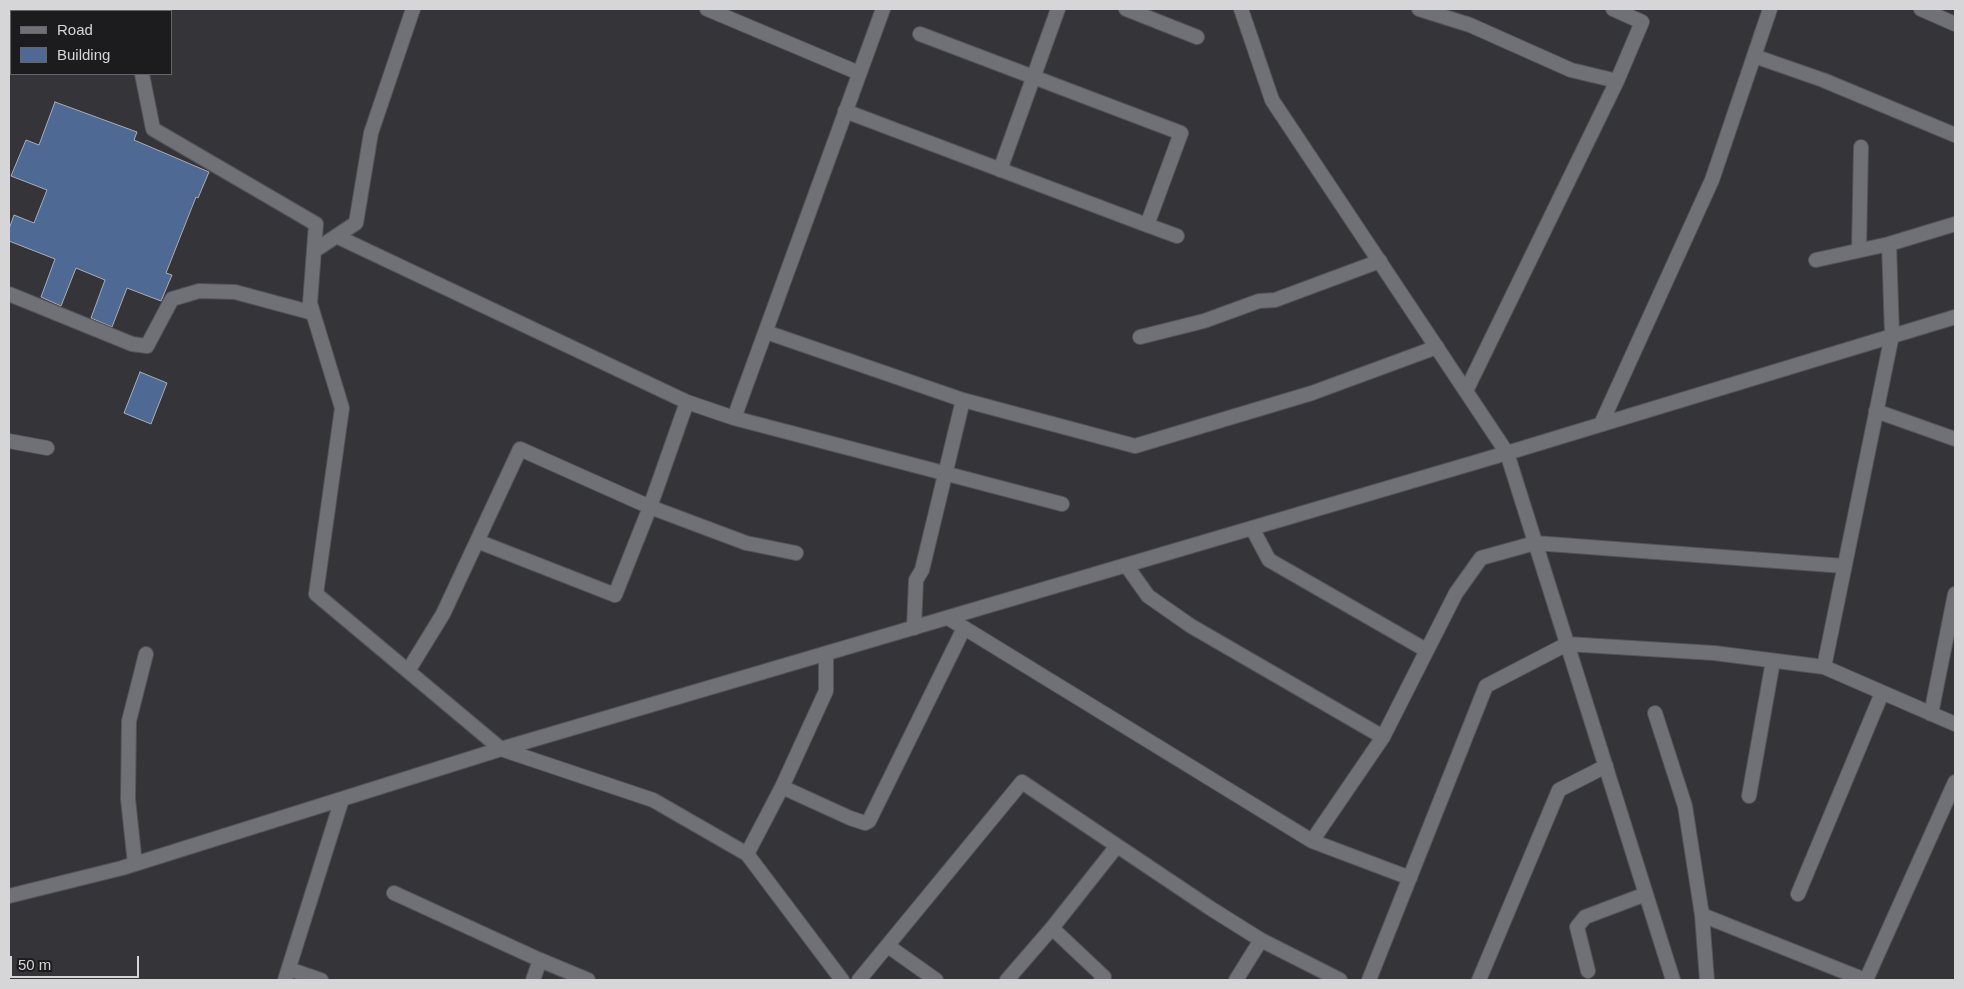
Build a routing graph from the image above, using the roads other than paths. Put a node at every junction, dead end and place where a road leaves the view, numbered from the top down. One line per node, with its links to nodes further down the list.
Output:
1 (413, 9): 25 (street)
2 (708, 9): 15 (street)
3 (883, 9): 15 (street)
4 (1058, 9): 17 (street)
5 (1126, 9): 13 (street)
6 (1241, 9): 31 (street)
7 (1419, 9): 18 (street)
8 (1613, 9): 18 (street)
9 (1770, 9): 14 (street)
10 (1921, 9): 11 (street)
11 (1955, 24)
12 (920, 34): 17 (street)
13 (1197, 37)
14 (1754, 56): 20 (street); 44 (street)
15 (859, 72): 19 (street)
16 (142, 75): 29 (street)
17 (1033, 78): 22 (street); 24 (street)
18 (1617, 81): 39 (street)
19 (844, 111): 22 (street); 35 (street)
20 (1955, 134)
21 (1861, 147): 28 (street)
22 (1000, 170): 24 (street)
23 (1955, 224): 27 (street)
24 (1147, 225): 26 (street)
25 (336, 236): 29 (street); 41 (street)
26 (1177, 236)
27 (1889, 244): 28 (street); 36 (street)
28 (1859, 250): 30 (street)
29 (314, 251): 33 (street)
30 (1816, 260)
31 (1380, 261): 37 (street); 38 (street)
32 (9, 294): 33 (street)
33 (314, 313): 68 (street)
34 (1955, 317): 36 (street)
35 (766, 332): 40 (street); 43 (street)
36 (1892, 335): 42 (street); 44 (street)
37 (1140, 337)
38 (1437, 347): 39 (street); 40 (street)
39 (1466, 391): 48 (street)
40 (962, 400): 49 (street)
41 (686, 402): 43 (street); 51 (street)
42 (1876, 411): 45 (street); 57 (street)
43 (734, 418): 49 (street)
44 (1601, 424): 48 (street)
45 (1955, 439)
46 (9, 441): 47 (street)
47 (47, 448)
48 (1507, 453): 52 (street); 54 (street)
49 (944, 474): 50 (street); 60 (street)
50 (1062, 504)
51 (650, 507): 53 (street); 53 (street); 55 (street)
52 (1252, 528): 56 (street); 63 (street)
53 (477, 541): 68 (street)
54 (1536, 543): 57 (street); 62 (street); 63 (street)
55 (796, 553)
56 (1126, 565): 59 (street); 73 (street)
57 (1844, 566): 67 (street)
58 (1955, 594): 71 (street)
59 (948, 618): 60 (street); 61 (street)
60 (914, 628): 65 (street)
61 (964, 628): 77 (street); 80 (street)
62 (1568, 644): 66 (street); 75 (street); 84 (street)
63 (1426, 650): 73 (street)
64 (146, 654): 83 (street)
65 (826, 654): 74 (street); 77 (street)
66 (1773, 660): 67 (street); 78 (street)
67 (1824, 667): 69 (street)
68 (408, 671): 74 (street)
69 (1882, 693): 71 (street); 87 (street)
70 (1655, 713): 89 (street)
71 (1931, 714): 72 (street)
72 (1955, 724)
73 (1383, 737): 80 (street)
74 (502, 749): 79 (street); 82 (street)
75 (1606, 766): 86 (street); 107 (street)
76 (1955, 782): 110 (street)
77 (782, 788): 82 (street)
78 (1750, 796)
79 (342, 799): 83 (street); 95 (street)
80 (1312, 841): 84 (street)
81 (1118, 846): 90 (street); 91 (street); 92 (street)
82 (747, 854): 99 (street)
83 (135, 864): 88 (street)
84 (1410, 878): 106 (street)
85 (394, 893): 93 (street)
86 (1646, 894): 94 (street); 108 (street)
87 (1798, 894)
88 (9, 896)
89 (1702, 915): 109 (street); 110 (street)
90 (1052, 928): 102 (street); 103 (street)
91 (1261, 940): 104 (street); 105 (street)
92 (888, 946): 100 (street); 101 (street)
93 (540, 960): 97 (street); 98 (street)
94 (1588, 971)
95 (287, 975): 96 (street)
96 (321, 980)
97 (533, 980)
98 (588, 980)
99 (842, 980)
100 (859, 980)
101 (936, 980)
102 (1007, 980)
103 (1101, 980)
104 (1236, 980)
105 (1340, 980)
106 (1369, 980)
107 (1479, 980)
108 (1674, 980)
109 (1707, 980)
110 (1866, 980)

